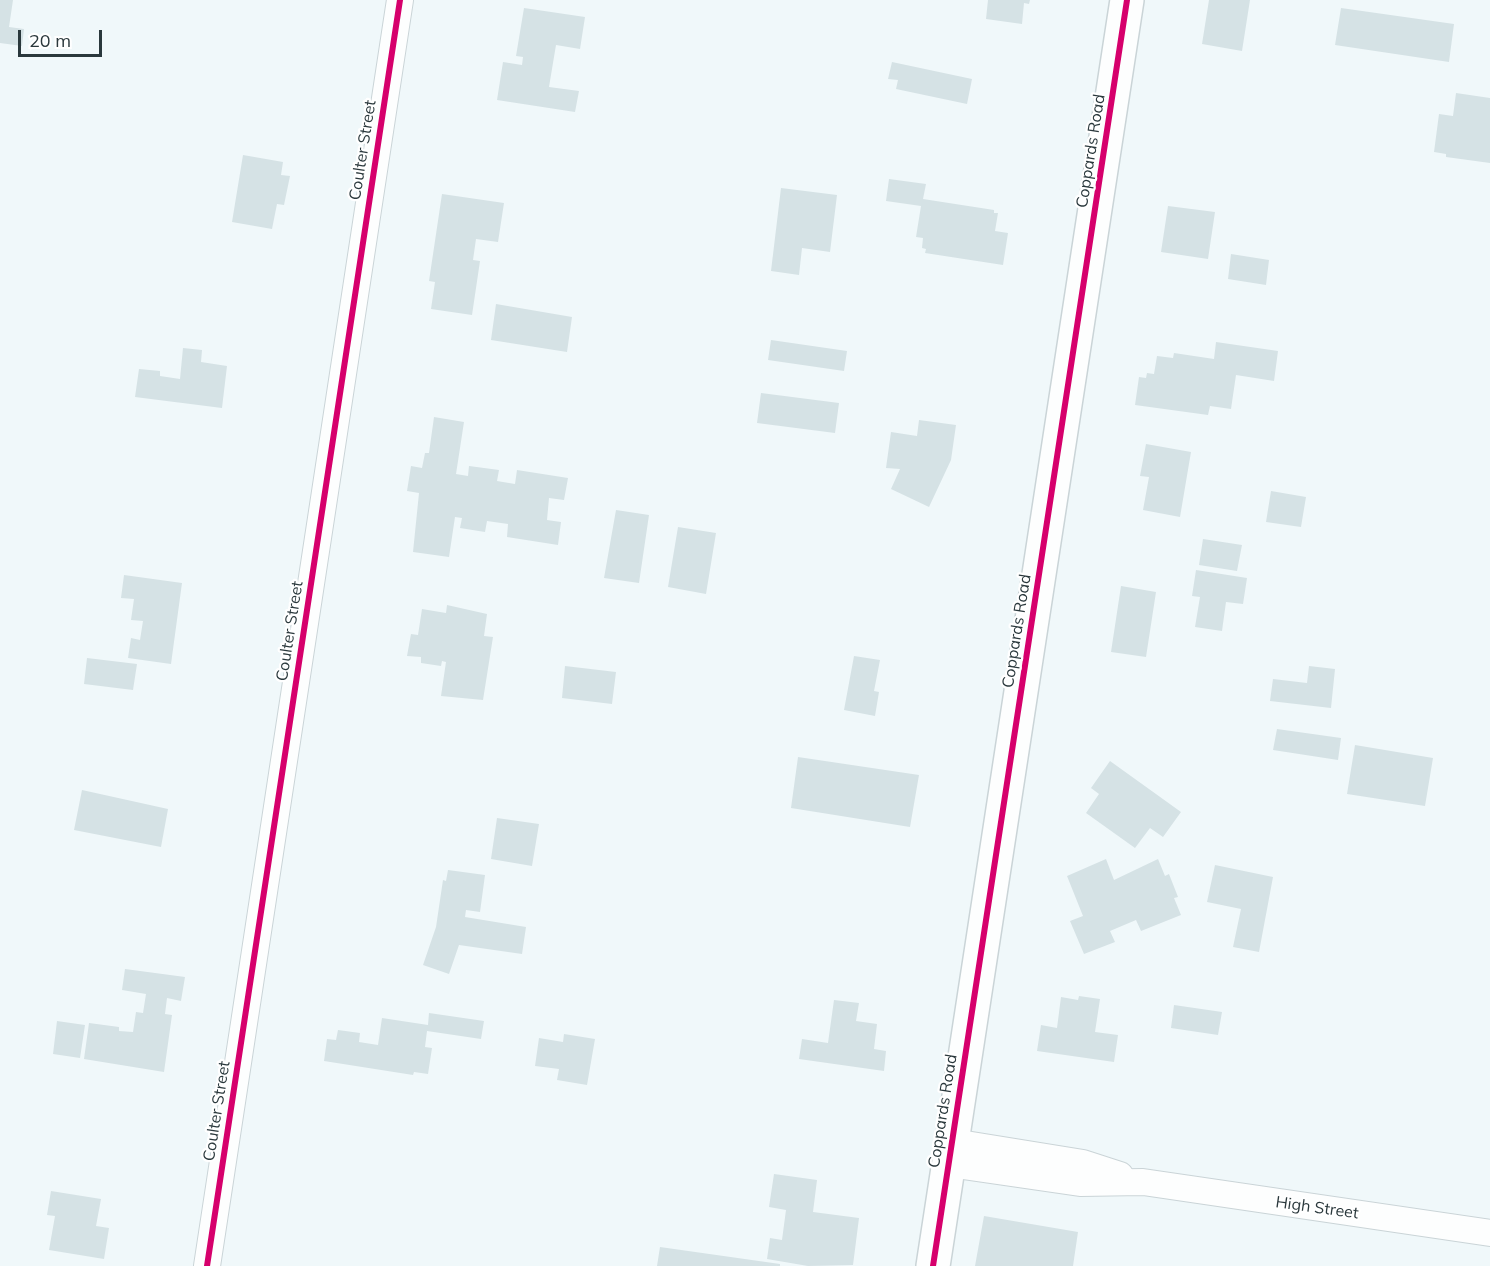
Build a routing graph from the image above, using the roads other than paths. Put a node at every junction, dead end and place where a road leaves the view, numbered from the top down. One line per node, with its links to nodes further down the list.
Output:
1 (400, 0): 5 (street, Coulter Street)
2 (1127, 0): 3 (street, Coppards Road)
3 (951, 1153): 4 (street, High Street); 6 (street, Coppards Road)
4 (1490, 1233)
5 (207, 1266)
6 (933, 1266)

